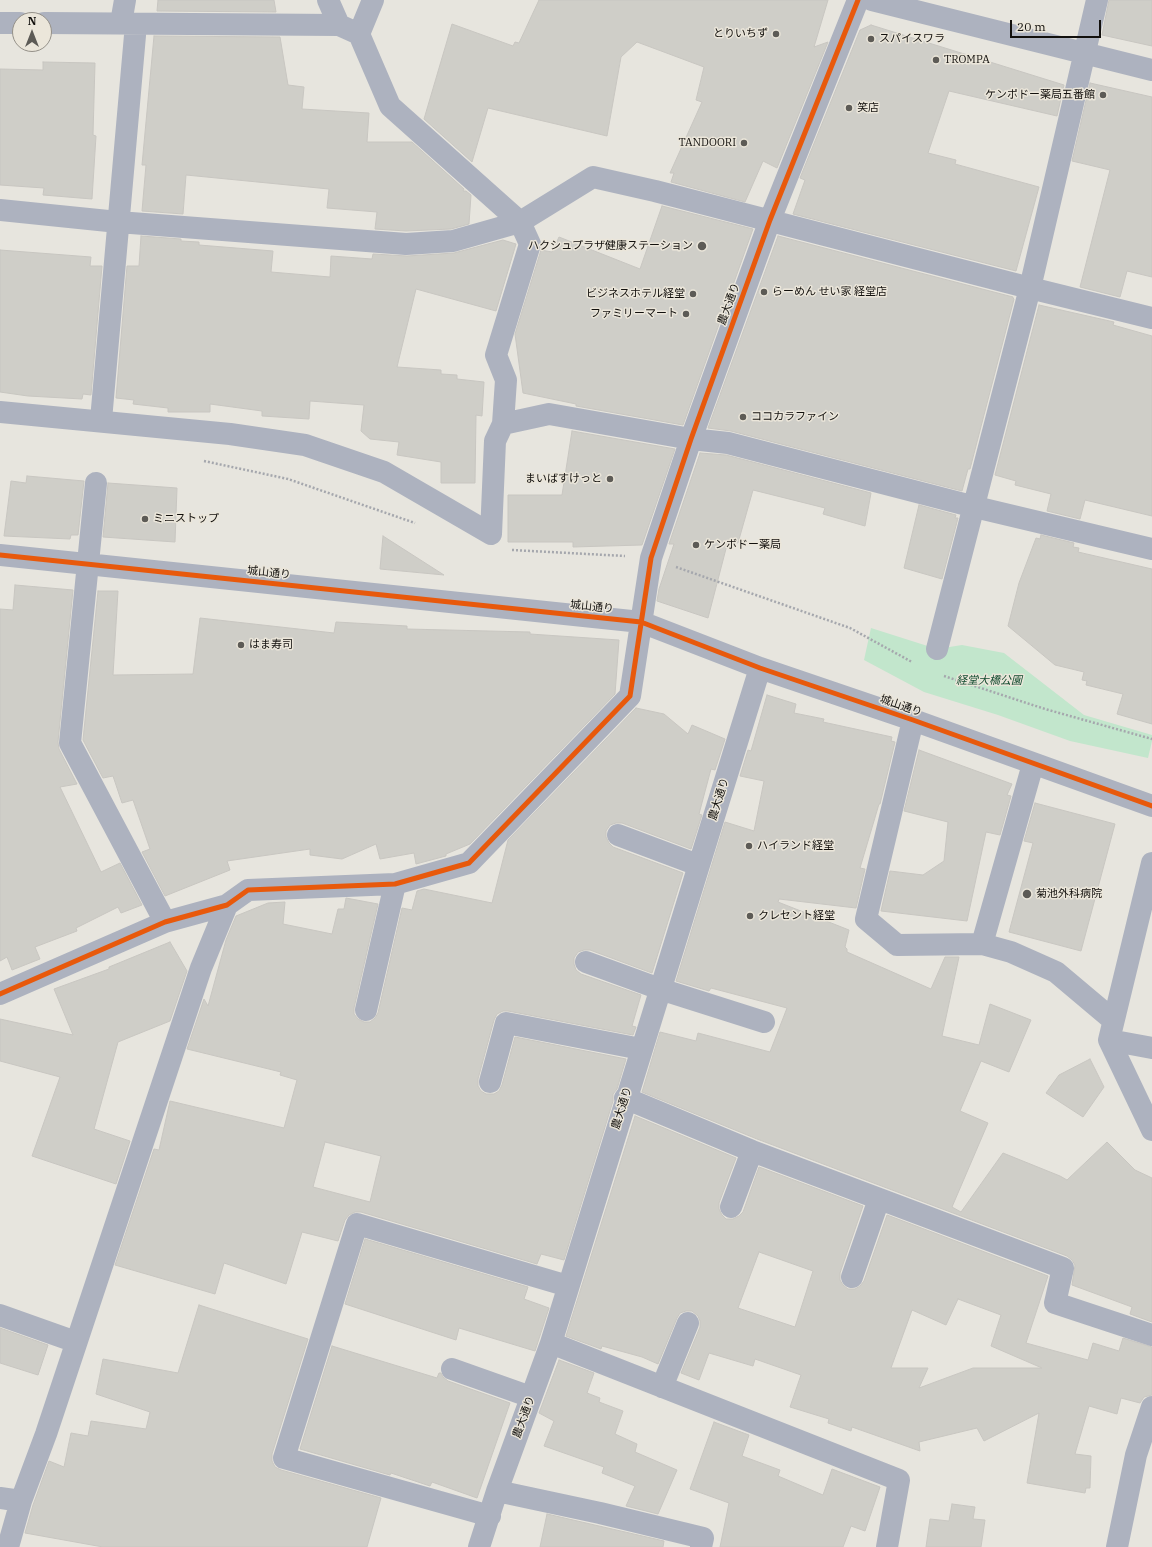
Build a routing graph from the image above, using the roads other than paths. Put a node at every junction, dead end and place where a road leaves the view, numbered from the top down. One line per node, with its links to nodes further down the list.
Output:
1 (125, 0): 10 (street)
2 (328, 0): 11 (street)
3 (373, 0): 12 (street)
4 (858, 0): 16 (street, 農大通り)
5 (872, 0): 13 (street)
6 (1097, 0): 13 (street)
7 (0, 23): 8 (street)
8 (12, 23)
9 (52, 23): 10 (street)
10 (128, 24): 11 (street); 17 (street)
11 (339, 25): 12 (street)
12 (359, 34): 18 (street)
13 (1085, 53): 14 (street); 19 (street)
14 (1152, 70)
15 (0, 210): 17 (street)
16 (770, 220): 18 (street); 19 (street); 24 (street, 農大通り)
17 (118, 222): 18 (street); 22 (street)
18 (520, 222): 23 (street)
19 (1030, 288): 20 (street); 26 (street)
20 (1152, 318)
21 (0, 412): 22 (street)
22 (101, 420): 23 (street)
23 (503, 424): 24 (street)
24 (691, 439): 26 (street); 30 (street, 農大通り)
25 (96, 483): 29 (street)
26 (975, 507): 27 (street); 31 (street)
27 (1152, 549)
28 (0, 555): 29 (street, 城山通り)
29 (89, 564): 30 (street, 城山通り); 41 (street)
30 (641, 622): 32 (street, 城山通り); 39 (street, 農大通り)
31 (938, 649)
32 (760, 668): 33 (street, 城山通り); 38 (street, 農大通り)
33 (913, 720): 34 (street, 城山通り); 42 (street)
34 (1033, 764): 35 (street, 城山通り); 42 (street)
35 (1152, 806)
36 (618, 835): 38 (street)
37 (1152, 863): 48 (street)
38 (698, 864): 44 (street, 農大通り)
39 (395, 884): 40 (street, 農大通り); 46 (street)
40 (227, 904): 41 (street, 農大通り); 62 (street)
41 (165, 922): 45 (street, 農大通り)
42 (982, 944): 48 (street)
43 (586, 962): 44 (street)
44 (660, 989): 47 (street); 50 (street, 農大通り)
45 (0, 994)
46 (366, 1010)
47 (764, 1022)
48 (1111, 1030): 49 (street); 53 (street)
49 (1152, 1048)
50 (641, 1049): 51 (street); 52 (street, 農大通り)
51 (490, 1082)
52 (625, 1098): 54 (street); 58 (street, 農大通り)
53 (1152, 1130)
54 (752, 1151): 55 (street); 56 (street)
55 (879, 1199): 57 (street); 61 (street)
56 (731, 1207)
57 (852, 1277)
58 (568, 1286): 63 (street, 農大通り); 70 (street)
59 (0, 1315): 62 (street)
60 (688, 1323): 65 (street)
61 (1152, 1335)
62 (76, 1342): 69 (street)
63 (551, 1343): 65 (street); 66 (street, 農大通り)
64 (452, 1369): 66 (street)
65 (662, 1387): 74 (street)
66 (531, 1397): 68 (street, 農大通り)
67 (1152, 1407): 75 (street)
68 (497, 1491): 70 (street, 農大通り); 73 (street)
69 (10, 1500): 71 (street)
70 (490, 1516): 72 (street, 農大通り)
71 (8, 1547)
72 (480, 1547)
73 (700, 1547)
74 (887, 1547)
75 (1117, 1547)

